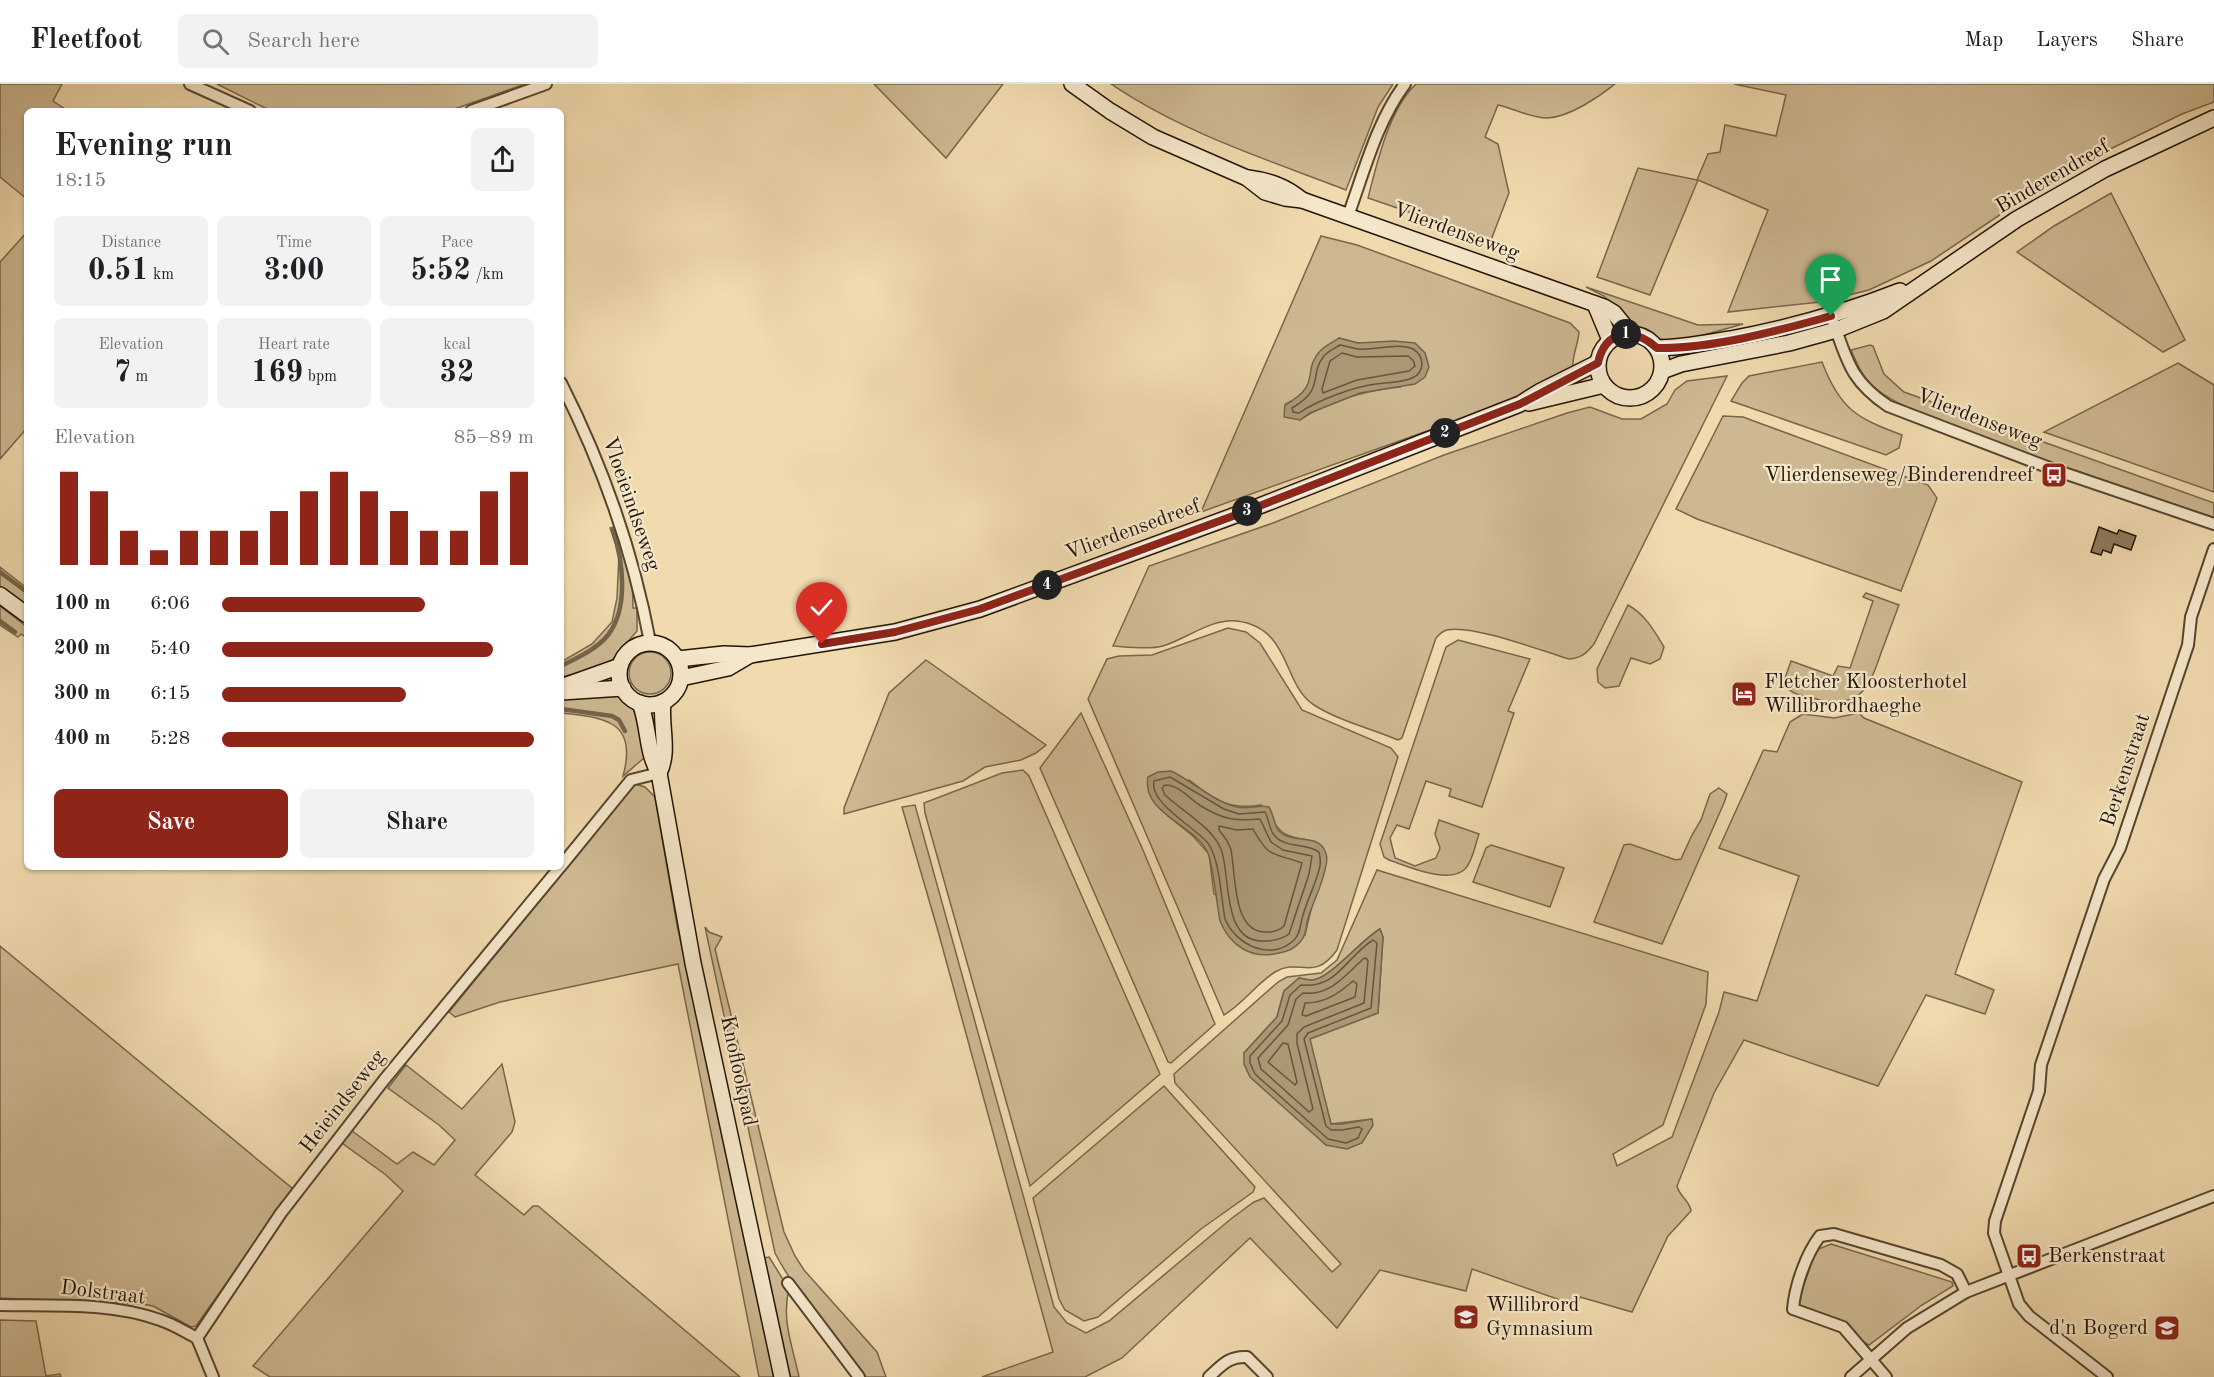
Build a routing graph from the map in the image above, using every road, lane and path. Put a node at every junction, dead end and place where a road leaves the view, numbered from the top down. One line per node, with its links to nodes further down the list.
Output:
1 (190, 84): 5 (street)
2 (546, 84): 6 (street)
3 (1072, 84): 8 (main road, Vlierdenseweg)
4 (1405, 84): 8 (street)
5 (243, 108)
6 (479, 108)
7 (2214, 118): 10 (main road, Binderendreef)
8 (1348, 216): 9 (main road, Vlierdenseweg)
9 (1595, 304): 11 (main road, Vlierdenseweg); 12 (main road)
10 (1833, 323): 13 (main road); 15 (main road); 19 (street, Vlierdenseweg)
11 (1631, 334): 12 (main road); 13 (main road)
12 (1610, 340): 14 (main road)
13 (1657, 348): 15 (main road)
14 (1598, 363): 16 (main road); 18 (main road, Vlierdensedreef)
15 (1662, 371): 16 (main road)
16 (1604, 385): 18 (main road, Vlierdensedreef)
17 (564, 389): 23 (street, Vloeieindseweg)
18 (1520, 404): 24 (main road, Vlierdensedreef)
19 (2214, 524)
20 (2214, 549): 37 (street, Berkenstraat)
21 (0, 595): 22 (main road)
22 (24, 613)
23 (650, 642): 25 (main road); 26 (main road)
24 (750, 655): 25 (main road, Vlierdensedreef); 27 (main road, Vlierdensedreef)
25 (678, 659): 27 (main road)
26 (620, 666): 28 (main road); 29 (main road)
27 (681, 678): 31 (main road)
28 (564, 686)
29 (623, 688): 30 (main road); 32 (main road)
30 (564, 692)
31 (663, 702): 32 (main road); 33 (main road, Knoflookpad)
32 (640, 703): 33 (main road, Knoflookpad)
33 (659, 772): 34 (street, Heieindseweg); 44 (main road, Knoflookpad)
34 (564, 861)
35 (557, 870): 41 (street, Heieindseweg)
36 (2214, 1196): 37 (street)
37 (2008, 1274): 39 (street); 50 (street, Berkenstraat)
38 (788, 1283): 45 (street)
39 (1966, 1292): 42 (street); 42 (street)
40 (0, 1305): 41 (street, Dolstraat)
41 (197, 1338): 43 (street)
42 (1872, 1359): 48 (street); 49 (street)
43 (213, 1377)
44 (782, 1377)
45 (859, 1377)
46 (1209, 1377): 47 (street)
47 (1267, 1377)
48 (1851, 1377)
49 (1886, 1377)
50 (2107, 1377)

